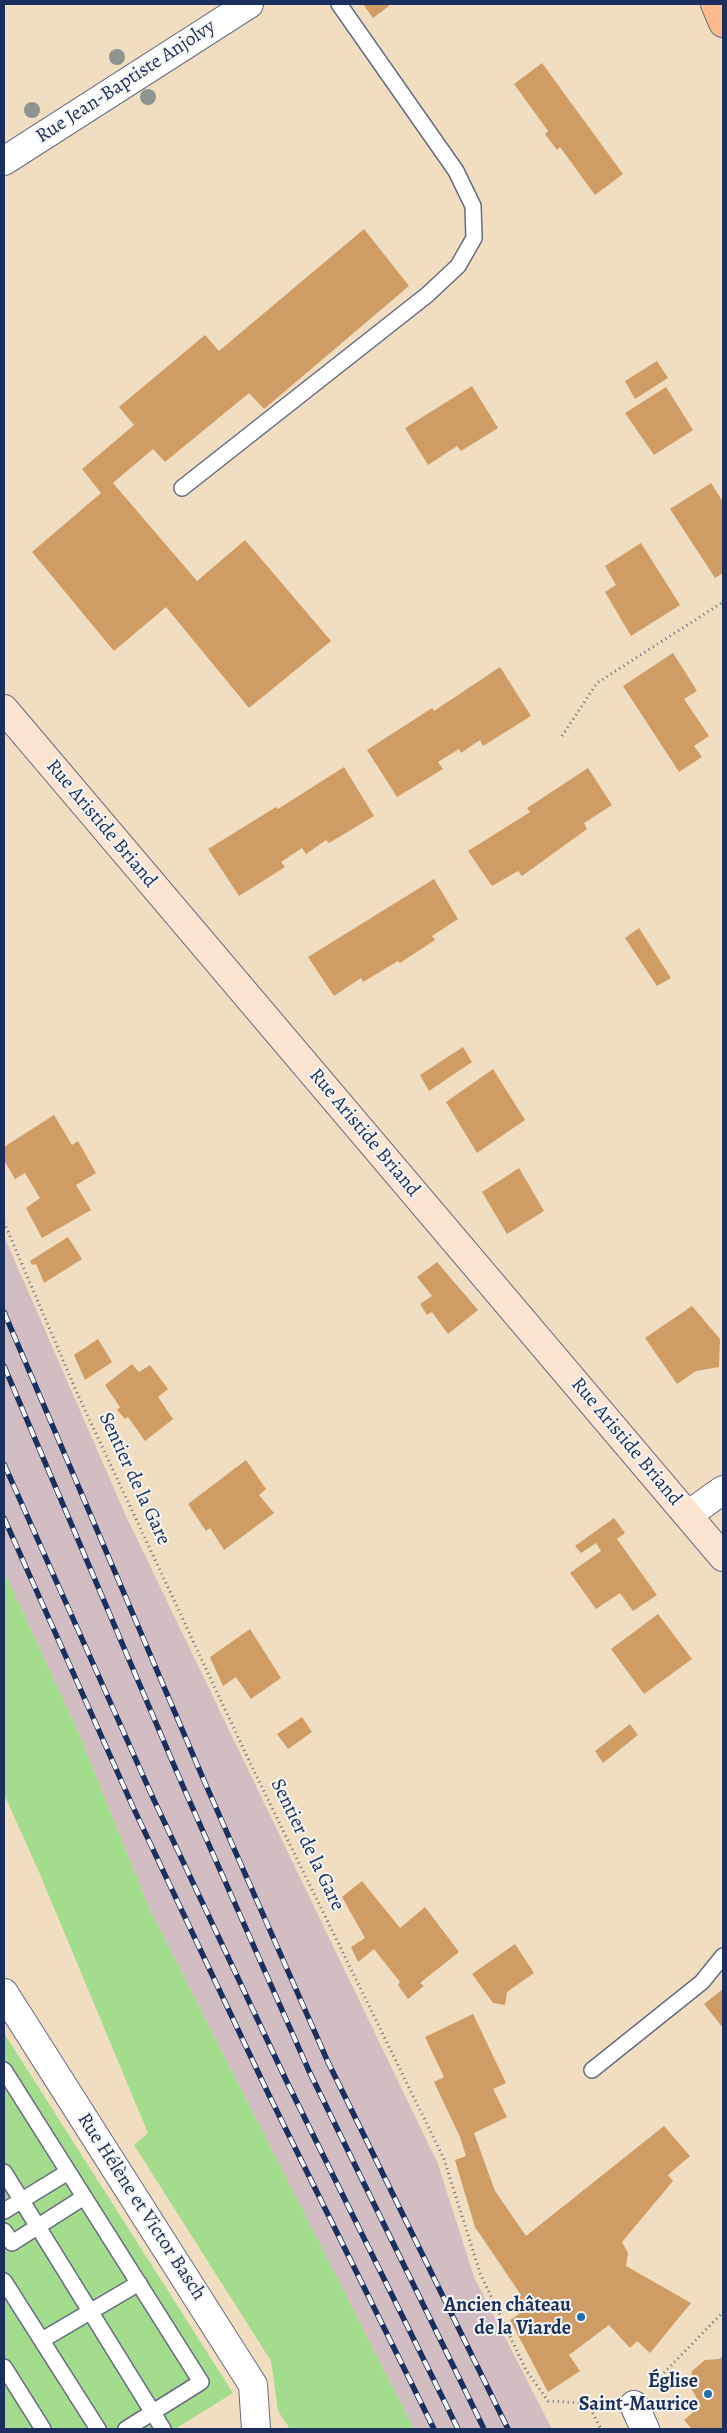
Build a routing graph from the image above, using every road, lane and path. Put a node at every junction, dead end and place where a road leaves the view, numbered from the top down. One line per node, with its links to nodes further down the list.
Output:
1 (249, 4): 5 (street, Rue Jean-Baptiste Anjolvy)
2 (339, 4): 6 (lane)
3 (715, 4): 4 (main road)
4 (723, 23)
5 (4, 161)
6 (182, 488)
7 (723, 602): 9 (path)
8 (4, 709): 12 (street, Rue Aristide Briand)
9 (562, 736)
10 (4, 1222): 31 (path, Sentier de la Gare)
11 (723, 1490): 12 (street)
12 (688, 1515): 13 (street, Rue Aristide Briand)
13 (723, 1557)
14 (723, 1956): 17 (lane)
15 (4, 1993): 38 (street, Rue Hélène et Victor Basch)
16 (4, 2070): 19 (lane)
17 (592, 2070)
18 (4, 2172): 21 (lane)
19 (68, 2172): 20 (lane); 21 (lane)
20 (84, 2197): 23 (lane); 26 (lane)
21 (21, 2200): 22 (lane); 23 (lane)
22 (4, 2211)
23 (37, 2227): 24 (lane); 27 (lane)
24 (4, 2231)
25 (4, 2281): 29 (lane)
26 (139, 2283): 27 (lane); 33 (lane)
27 (90, 2312): 29 (lane); 33 (lane)
28 (723, 2312): 32 (path)
29 (42, 2340): 35 (lane)
30 (4, 2367): 34 (lane)
31 (588, 2403): 32 (path, Sentier de la Gare); 39 (path)
32 (634, 2405): 40 (street)
33 (152, 2412): 36 (lane); 37 (lane)
34 (43, 2429)
35 (98, 2429)
36 (126, 2429)
37 (162, 2429)
38 (256, 2429)
39 (601, 2429)
40 (645, 2429)

